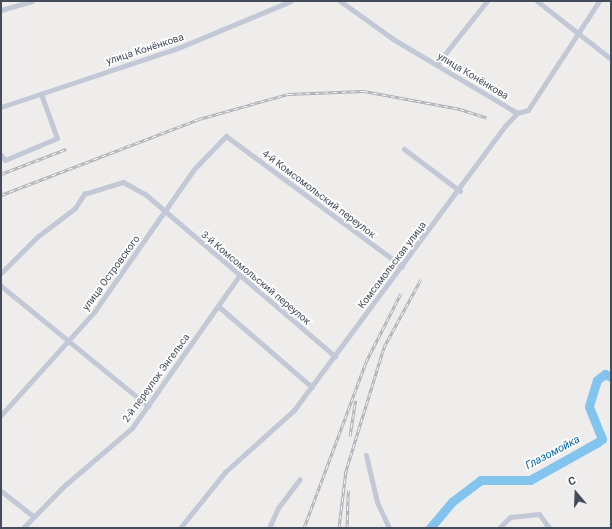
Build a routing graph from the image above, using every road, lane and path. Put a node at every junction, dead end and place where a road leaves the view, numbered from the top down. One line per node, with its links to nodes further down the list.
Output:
1 (32, 1): 7 (street)
2 (291, 1): 11 (street, улица Конёнкова)
3 (340, 1): 10 (street, улица Конёнкова)
4 (487, 1): 10 (street)
5 (538, 1): 8 (street)
6 (599, 1): 8 (street, Комсомольская улица)
7 (1, 10)
8 (576, 33): 9 (street); 13 (street, Комсомольская улица)
9 (611, 58)
10 (437, 64): 13 (street, улица Конёнкова)
11 (41, 94): 12 (street, улица Конёнкова); 17 (street)
12 (1, 107)
13 (517, 113): 18 (street, Комсомольская улица)
14 (226, 136): 19 (street, улица Островского); 20 (street, 4-й Комсомольский переулок)
15 (404, 149): 18 (street)
16 (1, 155): 17 (street)
17 (3, 162)
18 (460, 191): 20 (street, Комсомольская улица)
19 (166, 213): 21 (street, 3-й Комсомольский переулок); 22 (street, 3-й Комсомольский переулок); 25 (street, улица Островского)
20 (402, 266): 26 (street, Комсомольская улица)
21 (1, 273)
22 (239, 276): 24 (street, 2-й переулок Энгельса); 26 (street, 3-й Комсомольский переулок)
23 (1, 286): 25 (street)
24 (218, 306): 27 (street); 28 (street, 2-й переулок Энгельса)
25 (68, 344): 28 (street); 29 (street, улица Островского)
26 (335, 356): 27 (street, Комсомольская улица)
27 (312, 387): 35 (street, Комсомольская улица)
28 (148, 406): 33 (street, 2-й переулок Энгельса)
29 (1, 415)
30 (366, 455): 37 (street)
31 (300, 479): 36 (street)
32 (1, 491): 33 (street)
33 (33, 516): 34 (street, 2-й переулок Энгельса)
34 (24, 528)
35 (180, 528)
36 (269, 528)
37 (389, 528)
38 (499, 528): 39 (street)
39 (549, 528)

